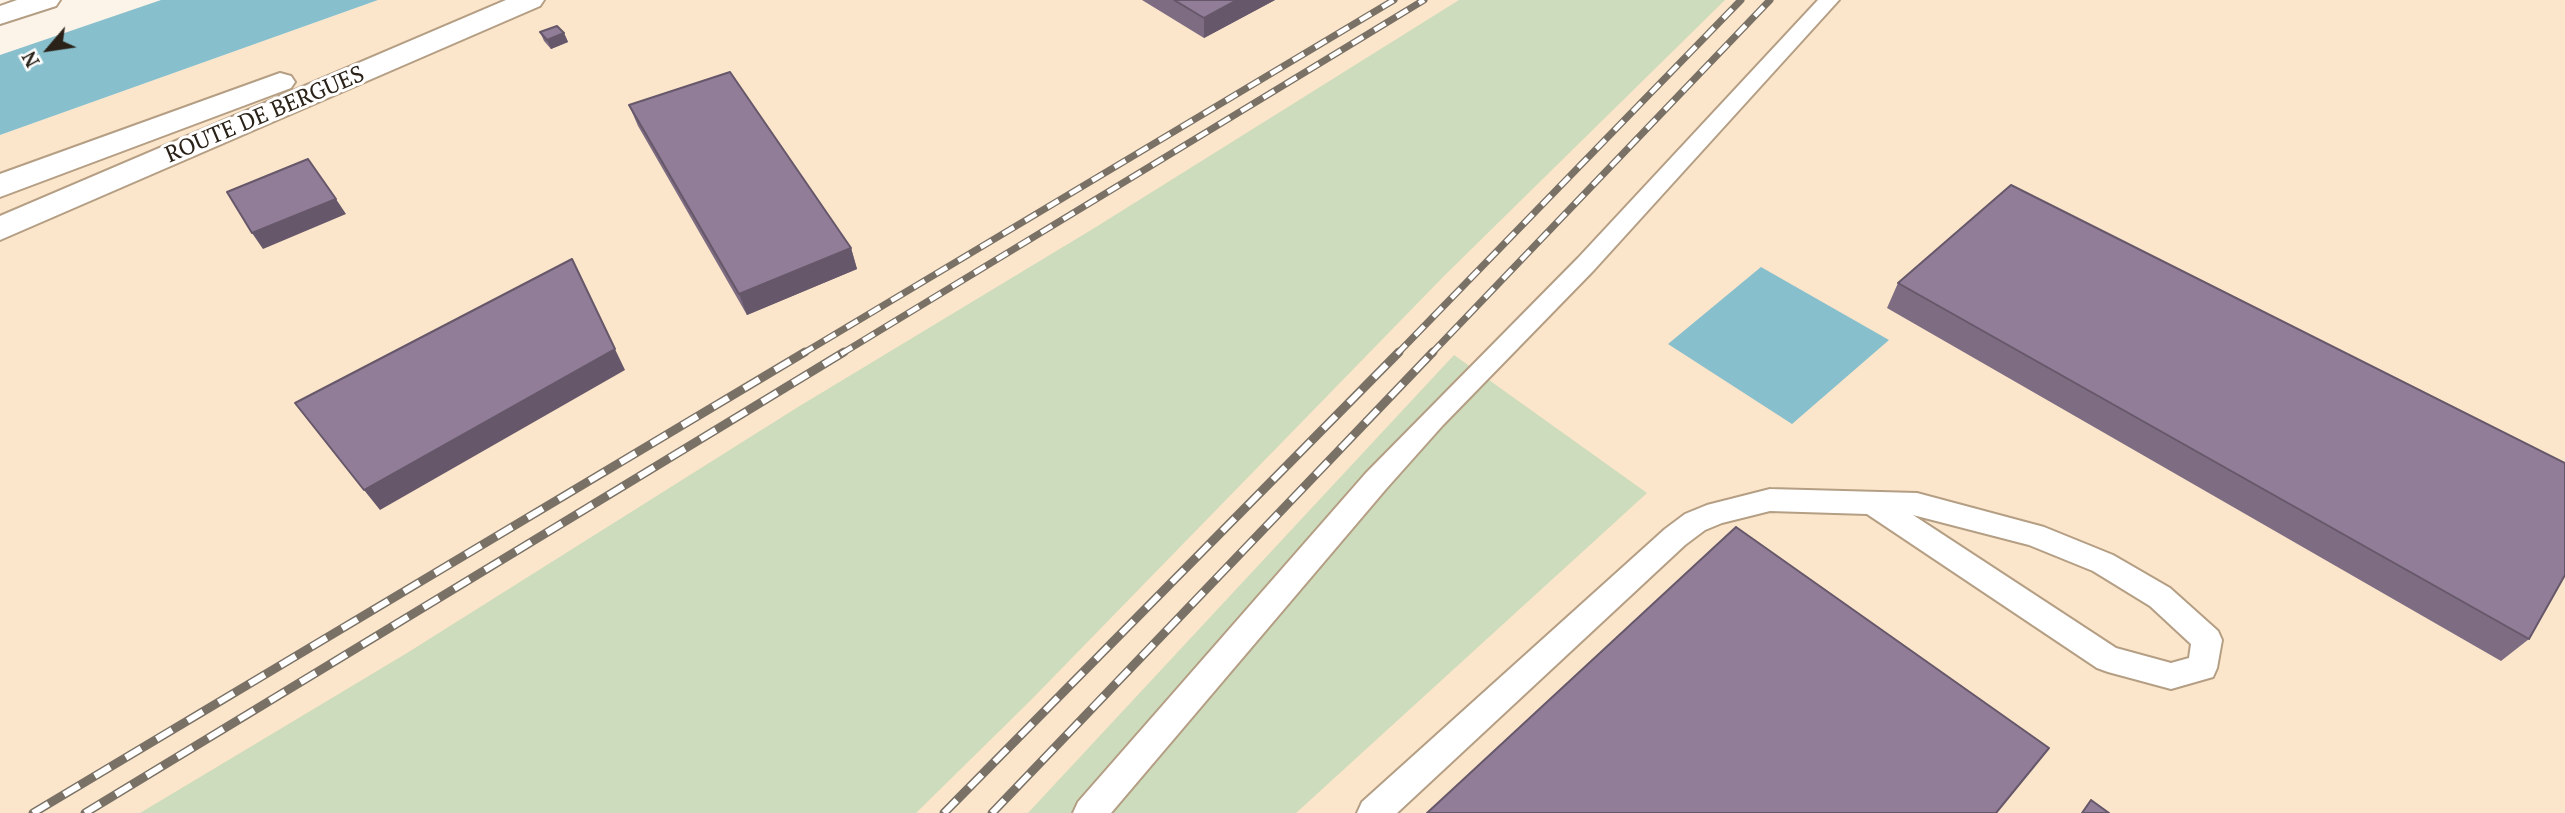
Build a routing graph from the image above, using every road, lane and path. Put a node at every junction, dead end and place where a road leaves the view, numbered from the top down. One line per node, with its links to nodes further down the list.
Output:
1 (46, 0): 5 (main road)
2 (502, 0): 6 (main road, ROUTE DE BERGUES)
3 (530, 0): 7 (main road, ROUTE DE BERGUES)
4 (1829, 0): 9 (lane)
5 (0, 15)
6 (0, 186)
7 (0, 229)
8 (1876, 505): 8 (lane); 10 (lane)
9 (1090, 813)
10 (1374, 813)

